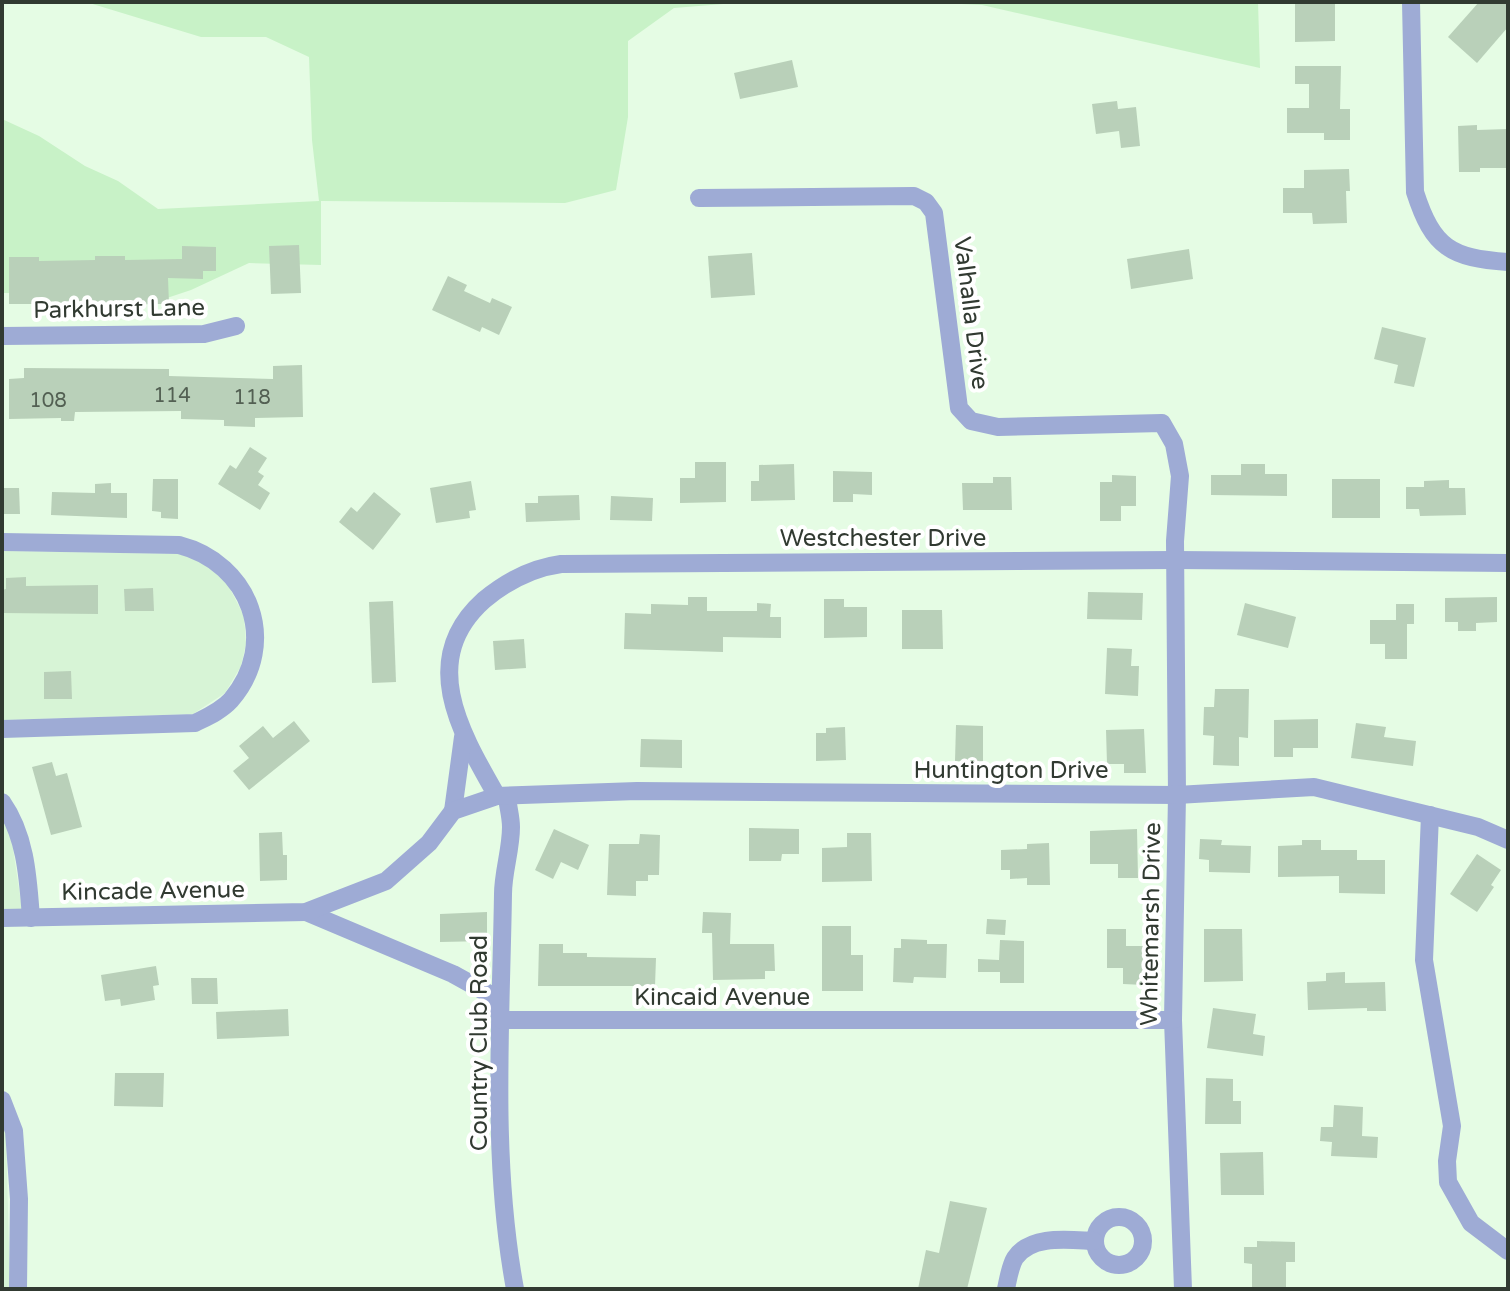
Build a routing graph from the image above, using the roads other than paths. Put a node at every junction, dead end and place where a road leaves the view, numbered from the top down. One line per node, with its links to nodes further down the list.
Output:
1 (1411, 2): 3 (street)
2 (699, 198): 7 (street, Valhalla Drive)
3 (1508, 262)
4 (236, 326): 5 (street, Parkhurst Lane)
5 (2, 336)
6 (2, 542): 9 (street)
7 (1175, 560): 8 (street, Westchester Drive); 10 (street, Westchester Drive); 11 (street, Whitemarsh Drive)
8 (1508, 563)
9 (2, 729)
10 (463, 737): 12 (street, Westchester Drive); 14 (street)
11 (1177, 795): 12 (street, Huntington Drive); 15 (street, Huntington Drive); 21 (street, Whitemarsh Drive)
12 (502, 796): 14 (street, Huntington Drive); 20 (street, Country Club Road)
13 (2, 802): 19 (street)
14 (453, 811): 17 (street)
15 (1430, 815): 16 (street, Huntington Drive); 24 (street)
16 (1508, 840)
17 (306, 912): 19 (street, Kincade Avenue); 20 (street)
18 (2, 918): 19 (street, Kincade Avenue)
19 (31, 918)
20 (502, 1020): 21 (street, Kincaid Avenue); 26 (street, Country Club Road)
21 (1173, 1020): 28 (street, Whitemarsh Drive)
22 (2, 1100): 25 (street)
23 (1094, 1241): 27 (street)
24 (1508, 1251)
25 (18, 1289)
26 (515, 1289)
27 (1006, 1289)
28 (1183, 1289)

